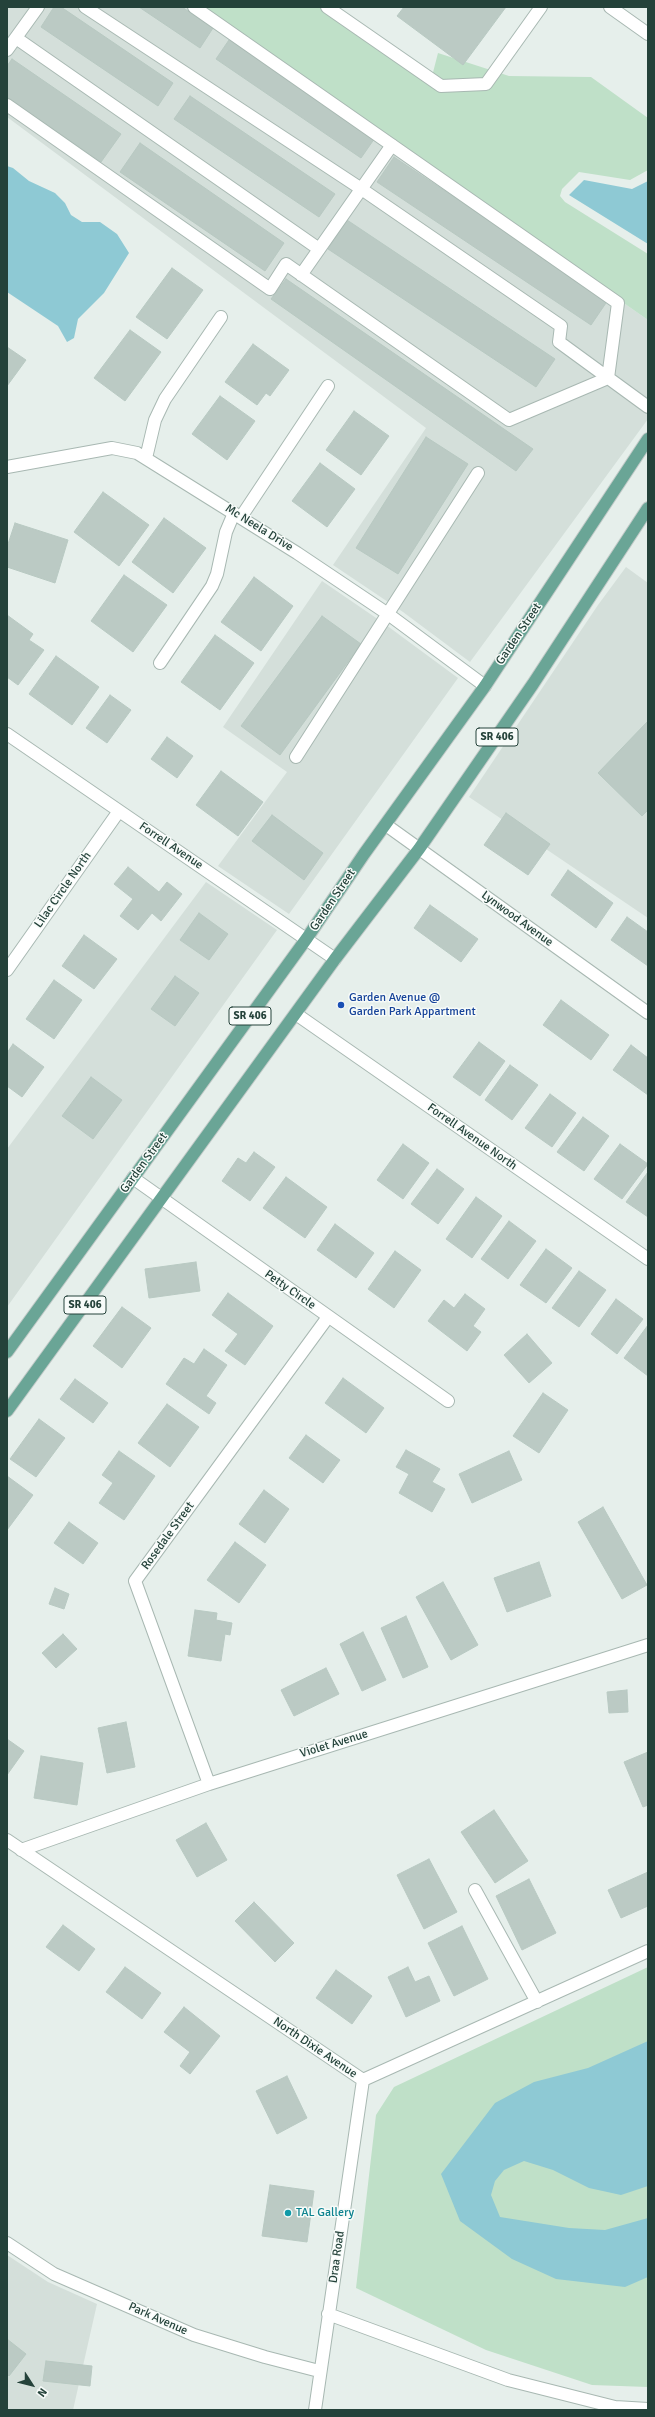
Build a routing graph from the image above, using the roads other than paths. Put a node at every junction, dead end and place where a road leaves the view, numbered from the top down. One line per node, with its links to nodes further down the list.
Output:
1 (38, 7): 8 (street)
2 (85, 7): 12 (street)
3 (194, 7): 11 (street)
4 (327, 7): 5 (street)
5 (541, 7)
6 (610, 7): 7 (street)
7 (648, 34)
8 (16, 38): 9 (street); 13 (street)
9 (7, 50)
10 (7, 105): 14 (street)
11 (392, 145): 12 (street); 16 (street)
12 (360, 188): 13 (street); 16 (street)
13 (319, 249): 14 (street)
14 (301, 275): 16 (street)
15 (221, 317): 20 (street)
16 (608, 378): 18 (street)
17 (328, 386): 24 (street)
18 (648, 407)
19 (648, 439): 27 (main road, Garden Street / SR 406)
20 (146, 458): 21 (street, Mc Neela Drive); 24 (street, Mc Neela Drive)
21 (7, 467)
22 (478, 473): 25 (street)
23 (648, 508): 32 (main road, SR 406)
24 (238, 515): 25 (street, Mc Neela Drive); 26 (street)
25 (388, 614): 27 (street, Mc Neela Drive); 29 (street)
26 (160, 663)
27 (485, 686): 31 (main road, Garden Street / SR 406)
28 (7, 734): 30 (street, Forrell Avenue)
29 (296, 757)
30 (119, 811): 33 (street, Forrell Avenue); 35 (street, Lilac Circle North)
31 (386, 825): 32 (street, Lynwood Avenue); 33 (main road, Garden Street / SR 406)
32 (419, 848): 34 (main road, SR 406); 36 (street, Lynwood Avenue)
33 (307, 938): 34 (street, Forrell Avenue); 38 (main road, Garden Street / SR 406)
34 (335, 959): 37 (main road, SR 406)
35 (7, 970)
36 (648, 1013)
37 (296, 1014): 39 (main road, SR 406); 40 (street, Forrell Avenue North)
38 (133, 1178): 39 (street, Petty Circle); 42 (main road, Garden Street / SR 406)
39 (162, 1198): 41 (street, Petty Circle); 44 (main road, SR 406)
40 (648, 1259)
41 (328, 1317): 43 (street, Petty Circle); 46 (street, Rosedale Street)
42 (7, 1352)
43 (448, 1401)
44 (7, 1411)
45 (646, 1649): 46 (street, Violet Avenue)
46 (209, 1784): 48 (street, Violet Avenue)
47 (7, 1840): 48 (street, North Dixie Avenue)
48 (21, 1850): 52 (street, North Dixie Avenue)
49 (474, 1890): 51 (street)
50 (648, 1951): 51 (street, North Dixie Avenue)
51 (537, 2002): 52 (street, North Dixie Avenue)
52 (363, 2080): 54 (street, Draa Road)
53 (7, 2243): 55 (street, Park Avenue)
54 (328, 2314): 55 (street, Draa Road); 56 (street)
55 (319, 2371): 57 (street, Draa Road)
56 (648, 2409)
57 (315, 2410)

